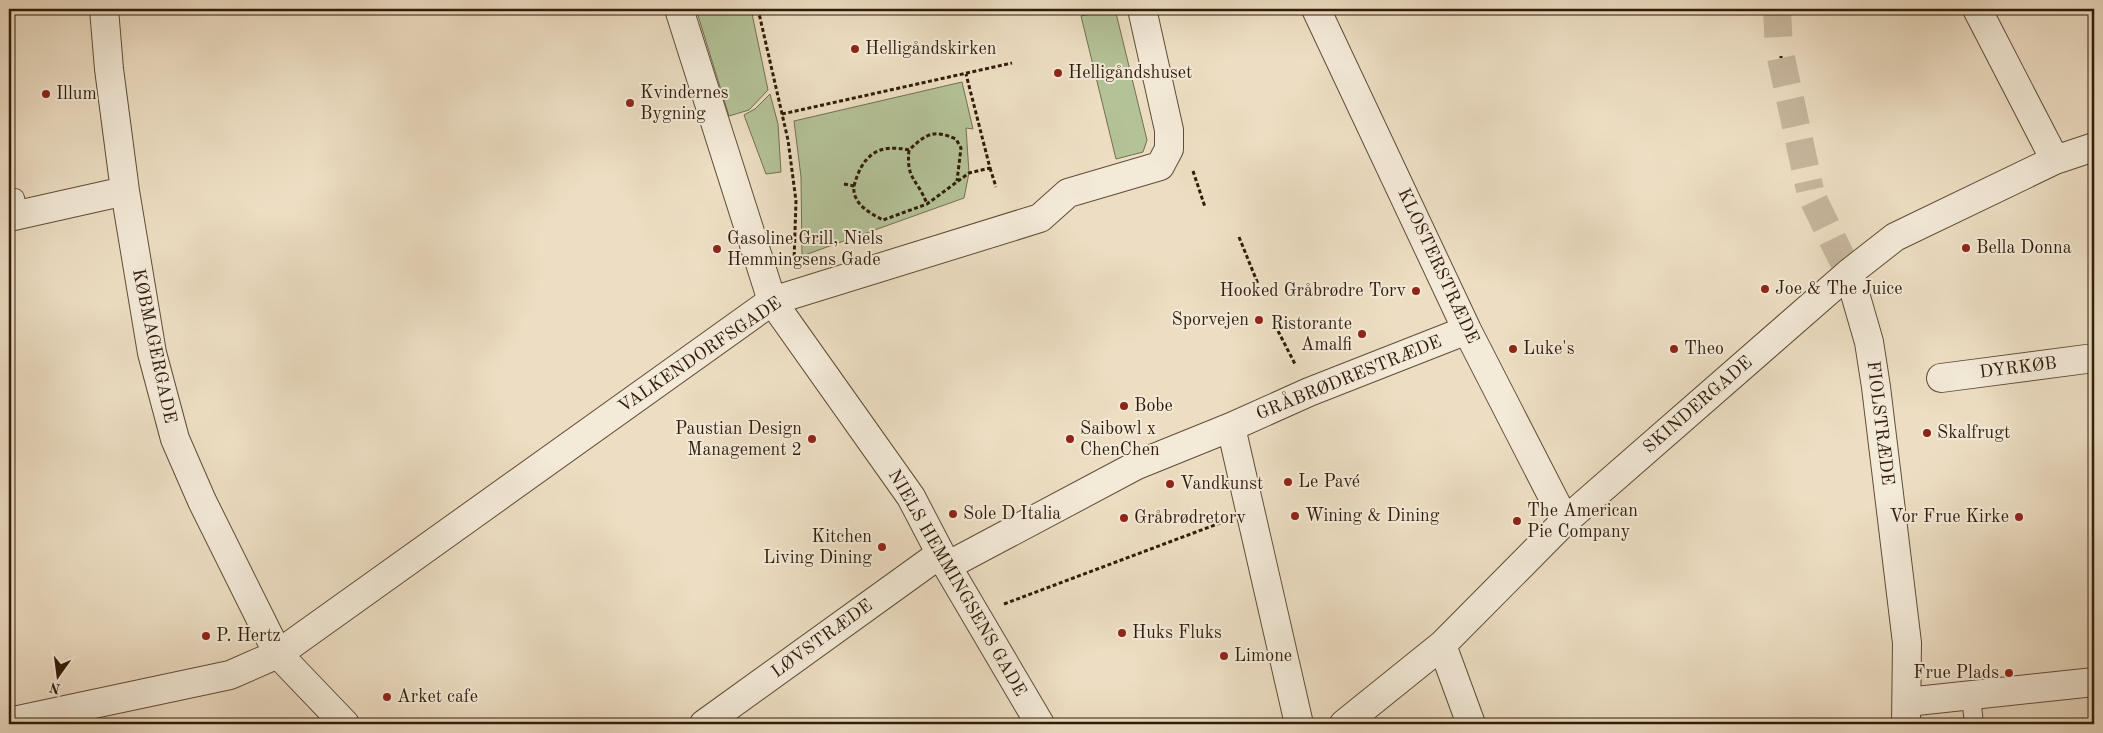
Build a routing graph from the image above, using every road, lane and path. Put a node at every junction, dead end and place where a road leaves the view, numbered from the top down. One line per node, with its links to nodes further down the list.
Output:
1 (104, 9): 18 (street, KØBMAGERGADE)
2 (679, 9): 24 (street, NIELS HEMMINGSENS GADE)
3 (758, 9): 9 (path)
4 (1142, 9): 24 (street, VALKENDORFSGADE)
5 (1316, 9): 25 (street, KLOSTERSTRÆDE)
6 (1977, 9): 12 (street)
7 (1012, 63): 8 (path)
8 (966, 74): 9 (path); 13 (path)
9 (782, 114): 24 (path)
10 (2094, 147): 12 (street, SKINDERGADE)
11 (909, 150): 14 (path); 16 (path); 19 (path)
12 (2055, 160): 22 (street, SKINDERGADE)
13 (990, 168): 14 (path); 17 (path)
14 (957, 182): 19 (path)
15 (844, 184): 16 (path)
16 (854, 186): 19 (path)
17 (996, 187)
18 (125, 191): 20 (street); 36 (street, KØBMAGERGADE)
19 (927, 204)
20 (14, 210)
21 (1239, 237): 23 (path)
22 (1849, 273): 32 (street, SKINDERGADE); 39 (street, FIOLSTRÆDE)
23 (1258, 284)
24 (784, 296): 33 (street, NIELS HEMMINGSENS GADE); 36 (street, VALKENDORFSGADE)
25 (1467, 330): 29 (street, GRÅBRØDRESTRÆDE); 32 (street, KLOSTERSTRÆDE)
26 (1278, 331): 29 (path)
27 (2094, 358): 28 (street, DYRKØB)
28 (1941, 378)
29 (1309, 392): 30 (street, GRÅBRØDRESTRÆDE)
30 (1231, 427): 31 (street); 33 (street)
31 (1252, 512): 34 (path); 44 (street)
32 (1565, 521): 35 (street, SKINDERGADE)
33 (944, 560): 34 (street, NIELS HEMMINGSENS GADE); 42 (street, LØVSTRÆDE)
34 (976, 615): 43 (street, NIELS HEMMINGSENS GADE)
35 (1442, 645): 45 (street, SKINDERGADE); 46 (street)
36 (278, 654): 40 (street, VALKENDORFSGADE); 41 (street, KØBMAGERGADE)
37 (2094, 682): 38 (street)
38 (1971, 696): 39 (street); 47 (lane)
39 (1906, 713)
40 (9, 722)
41 (345, 724)
42 (704, 724)
43 (1040, 724)
44 (1299, 724)
45 (1344, 724)
46 (1471, 724)
47 (1974, 724)

